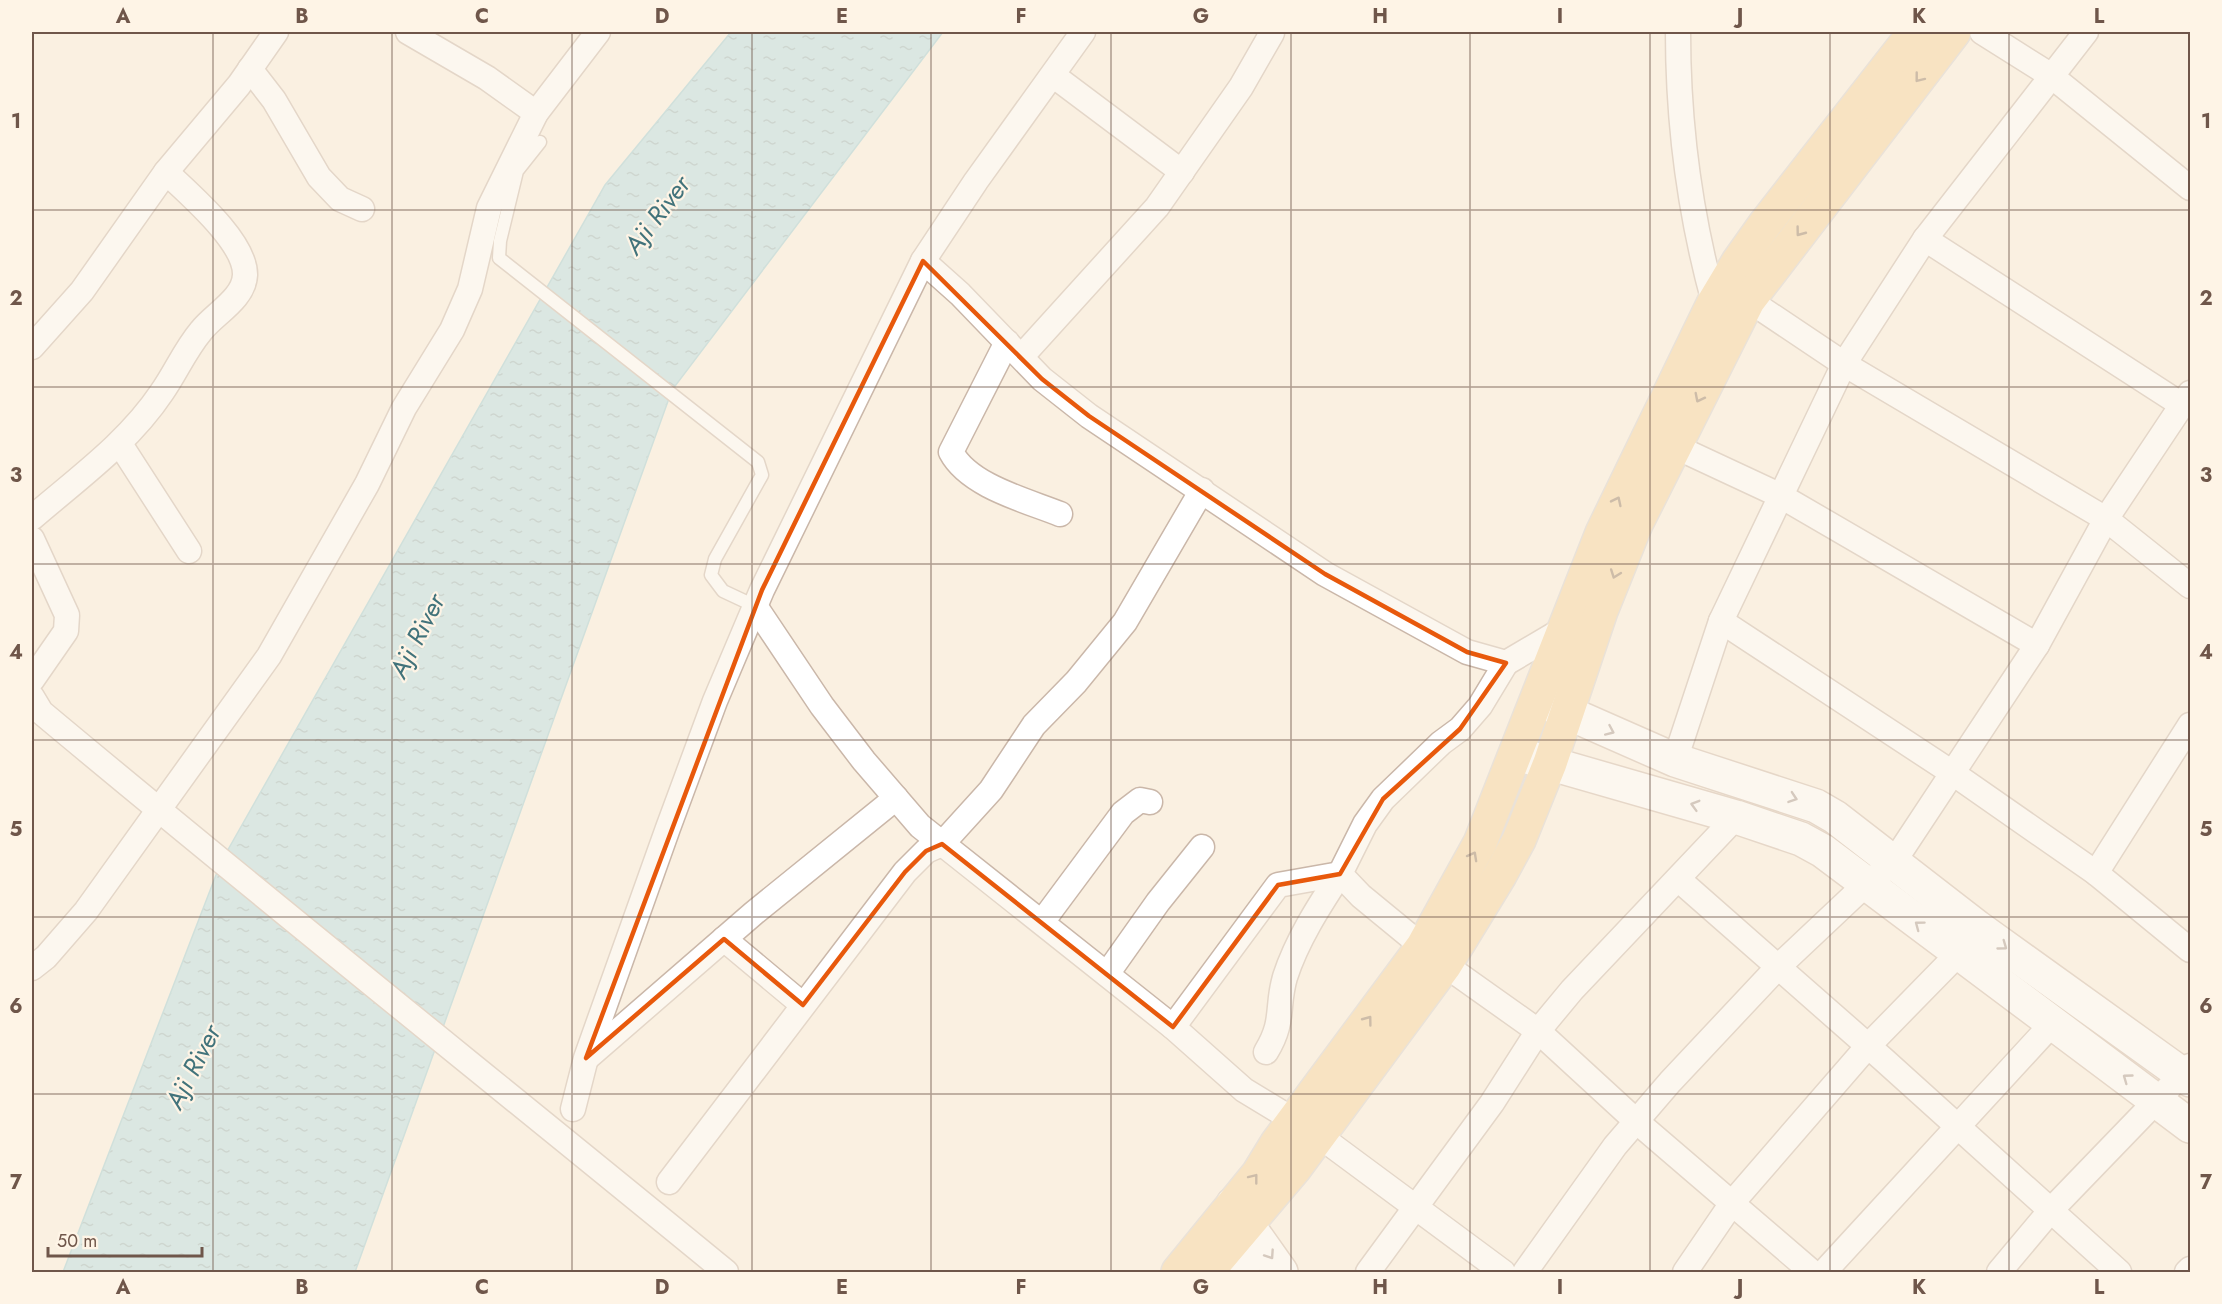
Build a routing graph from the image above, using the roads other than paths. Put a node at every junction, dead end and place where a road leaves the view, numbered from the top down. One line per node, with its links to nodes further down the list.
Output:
1 (276, 32): 11 (street)
2 (408, 32): 14 (street)
3 (598, 32): 14 (street)
4 (1083, 32): 13 (street)
5 (1678, 32): 22 (street)
6 (1915, 32): 22 (main road)
7 (1954, 32): 22 (main road, one-way to 22)
8 (1982, 32): 12 (street)
9 (2086, 32): 12 (street)
10 (1272, 33): 17 (street)
11 (250, 69): 16 (street); 19 (street)
12 (2050, 75): 18 (street); 20 (street)
13 (1054, 76): 17 (street); 21 (street)
14 (536, 113): 52 (street)
15 (540, 142): 37 (lane)
16 (166, 172): 23 (street); 27 (street)
17 (1182, 172): 24 (street)
18 (2190, 188)
19 (362, 209)
20 (1925, 239): 25 (street); 26 (street)
21 (923, 261): 24 (street); 37 (street)
22 (1729, 296): 25 (street); 28 (main road, one-way to 28); 39 (main road, one-way to 22)
23 (32, 347)
24 (1014, 349): 29 (street); 31 (street)
25 (1844, 364): 30 (street); 33 (street)
26 (2186, 399): 33 (street)
27 (120, 444): 32 (street); 35 (street)
28 (1674, 446): 30 (street); 39 (main road, one-way to 39)
29 (1202, 490): 41 (street); 54 (street)
30 (1779, 495): 38 (street); 40 (street)
31 (1060, 514)
32 (32, 518)
33 (2106, 519): 36 (street); 40 (street)
34 (32, 539): 42 (street)
35 (189, 551)
36 (2190, 586)
37 (755, 606): 50 (street); 75 (street)
38 (1721, 621): 47 (street); 49 (street)
39 (1577, 634): 41 (street); 44 (main road)
40 (2037, 645): 49 (street)
41 (1506, 663): 58 (street)
42 (32, 680)
43 (32, 697): 52 (street)
44 (1552, 706): 46 (main road); 47 (street, one-way to 47); 48 (main road)
45 (2190, 724): 57 (street)
46 (1517, 753): 48 (street); 65 (main road, one-way to 46)
47 (1675, 760): 56 (street, one-way to 56)
48 (1550, 763): 53 (street, one-way to 48); 65 (main road)
49 (1954, 774): 56 (street); 57 (street)
50 (896, 798): 54 (street); 62 (street)
51 (1150, 802): 61 (street)
52 (158, 810): 67 (street); 89 (street)
53 (1736, 817): 59 (street); 60 (street)
54 (942, 844): 61 (street); 69 (street)
55 (1202, 847): 68 (street)
56 (1893, 863): 60 (street); 76 (street, one-way to 76)
57 (2096, 873): 63 (street)
58 (1340, 874): 65 (street); 71 (street); 74 (street)
59 (1678, 879): 66 (street); 72 (street)
60 (1865, 885): 64 (street, one-way to 60); 66 (street)
61 (1042, 922): 68 (street)
62 (724, 939): 69 (street); 75 (street)
63 (2190, 950)
64 (1959, 954): 70 (street); 73 (street)
65 (1434, 956): 72 (street); 82 (main road)
66 (1778, 967): 73 (street); 79 (street)
67 (32, 968)
68 (1107, 974): 71 (street)
69 (803, 1005): 83 (street)
70 (2052, 1024): 77 (street, one-way to 70); 80 (street)
71 (1173, 1027): 82 (street)
72 (1538, 1031): 79 (street); 85 (street)
73 (1868, 1046): 80 (street); 84 (street)
74 (1266, 1052)
75 (586, 1058): 78 (street)
76 (2188, 1074): 77 (street)
77 (2158, 1101): 81 (street); 86 (street)
78 (573, 1109)
79 (1636, 1121): 84 (street); 94 (street)
80 (1959, 1126): 86 (street); 97 (street)
81 (2190, 1126)
82 (1306, 1128): 85 (street); 87 (main road)
83 (669, 1182)
84 (1732, 1203): 95 (street); 96 (street)
85 (1415, 1206): 92 (street); 93 (street)
86 (2051, 1210): 98 (street); 99 (street)
87 (1241, 1214): 88 (main road); 91 (street, one-way to 91)
88 (1222, 1256): 90 (main road)
89 (726, 1272)
90 (1178, 1272)
91 (1281, 1272)
92 (1368, 1272)
93 (1503, 1272)
94 (1526, 1272)
95 (1685, 1272)
96 (1812, 1272)
97 (1824, 1272)
98 (1999, 1272)
99 (2119, 1272)

